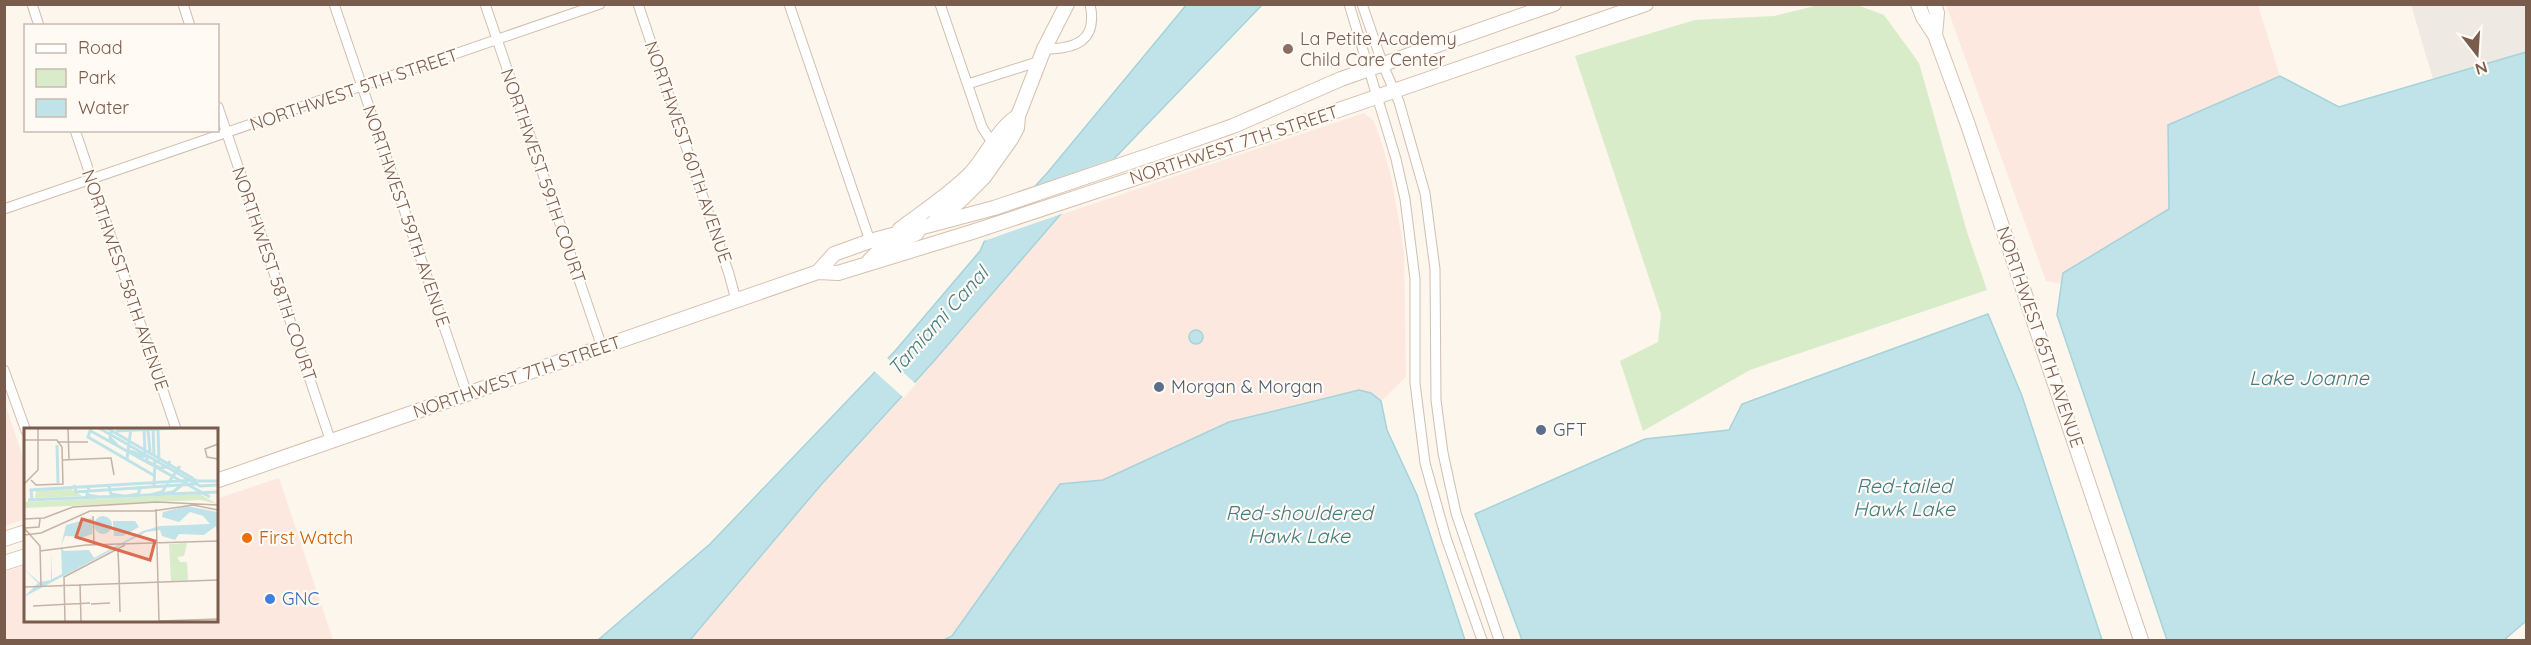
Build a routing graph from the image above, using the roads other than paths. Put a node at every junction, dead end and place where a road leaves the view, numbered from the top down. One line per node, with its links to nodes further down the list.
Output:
1 (32, 4): 17 (street)
2 (183, 4): 18 (street)
3 (334, 4): 24 (street, NORTHWEST 59TH AVENUE)
4 (485, 4): 20 (street, NORTHWEST 59TH COURT)
5 (600, 4): 20 (street, NORTHWEST 5TH STREET)
6 (638, 4): 39 (street, NORTHWEST 60TH AVENUE)
7 (789, 4): 36 (street)
8 (940, 4): 23 (street)
9 (1067, 4): 21 (main road)
10 (1090, 4): 21 (street)
11 (1349, 4): 22 (street)
12 (1362, 4): 22 (street)
13 (1554, 4): 22 (main road, NORTHWEST 7TH STREET)
14 (1646, 4): 25 (main road, NORTHWEST 7TH STREET)
15 (1918, 4): 19 (main road, NORTHWEST 65TH AVENUE)
16 (1934, 4): 19 (main road, NORTHWEST 65TH AVENUE)
17 (38, 24)
18 (189, 24)
19 (1935, 34): 53 (main road, NORTHWEST 65TH AVENUE)
20 (498, 40): 24 (street, NORTHWEST 5TH STREET); 40 (street, NORTHWEST 59TH COURT)
21 (1042, 55): 23 (street); 28 (main road)
22 (1376, 67): 25 (street); 26 (street); 34 (main road, NORTHWEST 7TH STREET)
23 (968, 84): 31 (street)
24 (362, 87): 30 (street, NORTHWEST 5TH STREET); 42 (street, NORTHWEST 59TH AVENUE)
25 (1395, 92): 26 (main road, NORTHWEST 7TH STREET); 52 (street)
26 (1377, 98): 37 (main road, NORTHWEST 7TH STREET); 51 (street)
27 (219, 110): 30 (street, NORTHWEST 58TH COURT)
28 (1018, 116): 31 (main road); 34 (main road)
29 (76, 132): 32 (street, NORTHWEST 58TH AVENUE)
30 (226, 133): 32 (street, NORTHWEST 5TH STREET); 45 (street, NORTHWEST 58TH COURT)
31 (993, 144): 35 (main road)
32 (91, 179): 33 (street, NORTHWEST 5TH STREET); 44 (street, NORTHWEST 58TH AVENUE)
33 (4, 209)
34 (931, 224): 35 (main road, NORTHWEST 7TH STREET); 37 (main road)
35 (894, 233): 36 (main road, NORTHWEST 7TH STREET)
36 (870, 241): 38 (main road, NORTHWEST 7TH STREET)
37 (863, 266): 38 (main road, NORTHWEST 7TH STREET)
38 (818, 272): 39 (main road, NORTHWEST 7TH STREET)
39 (736, 300): 40 (main road, NORTHWEST 7TH STREET)
40 (602, 347): 42 (main road, NORTHWEST 7TH STREET)
41 (4, 369): 43 (street)
42 (467, 394): 45 (main road, NORTHWEST 7TH STREET)
43 (25, 428)
44 (176, 428)
45 (331, 442): 46 (main road, NORTHWEST 7TH STREET)
46 (218, 480)
47 (24, 533): 48 (main road)
48 (4, 539)
49 (24, 557): 50 (main road)
50 (4, 563)
51 (1482, 640)
52 (1499, 640)
53 (2142, 640)

